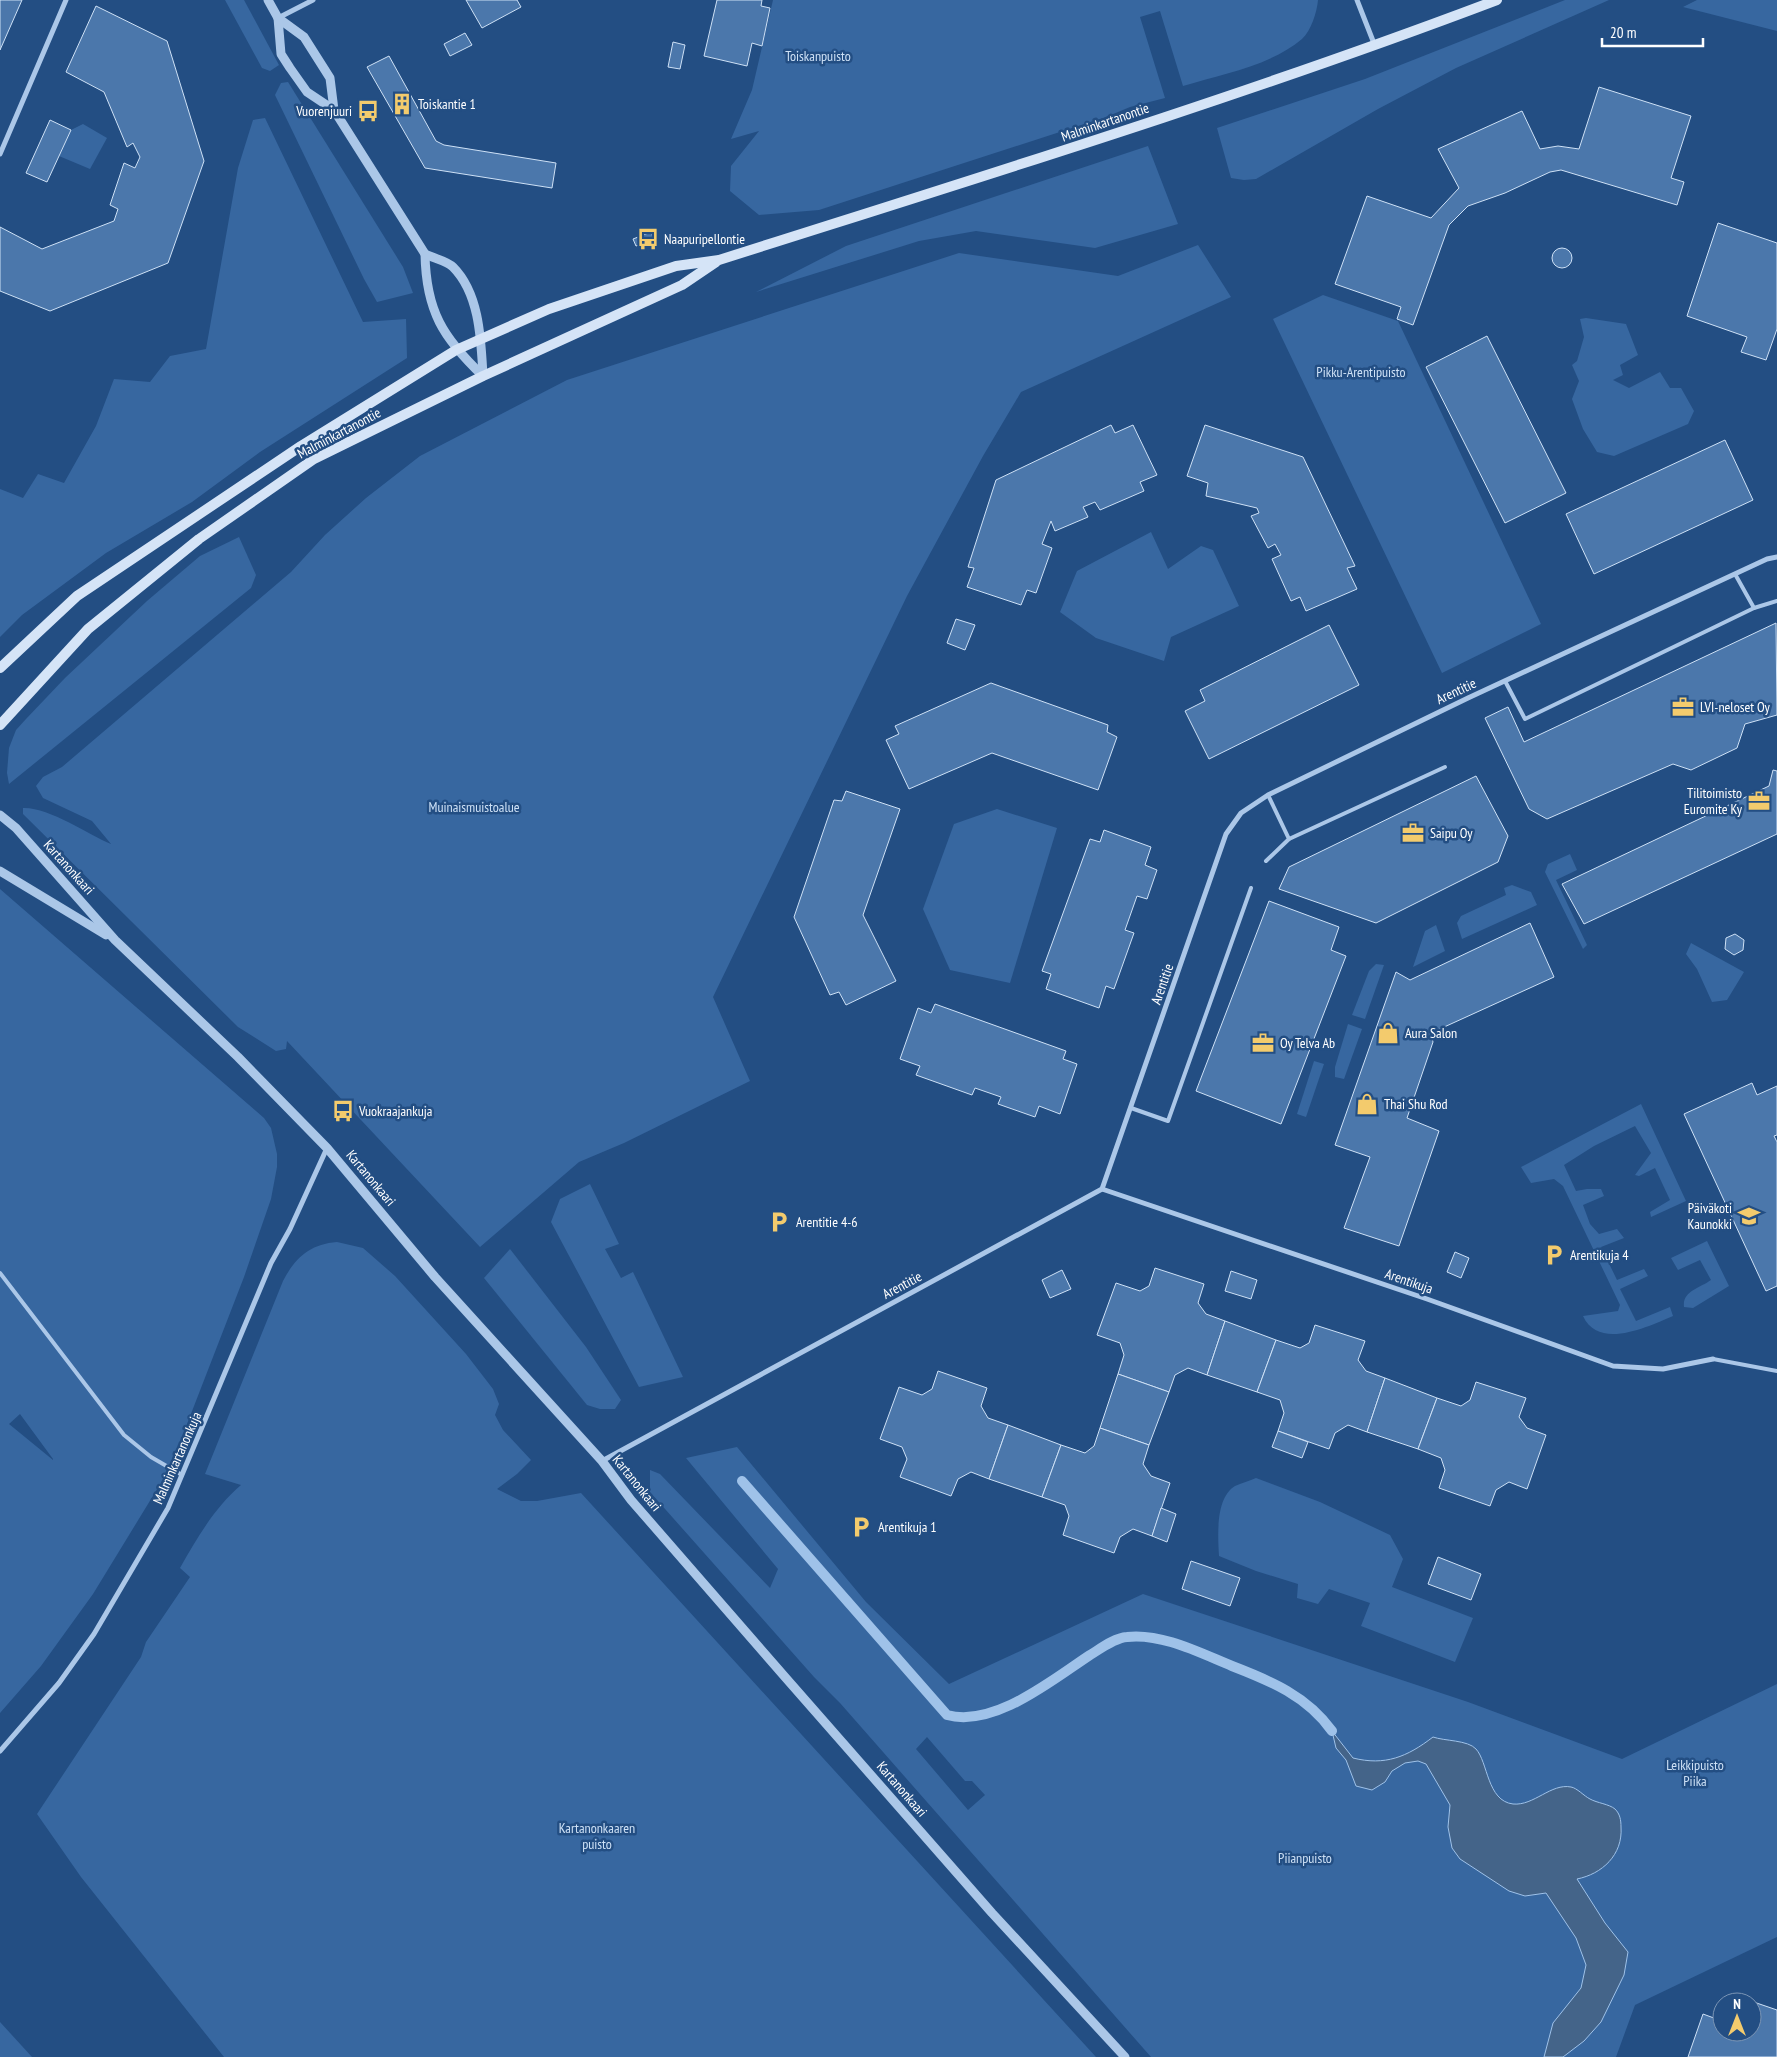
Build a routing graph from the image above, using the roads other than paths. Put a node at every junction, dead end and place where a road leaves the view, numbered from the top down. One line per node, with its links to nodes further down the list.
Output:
1 (66, 0): 9 (street)
2 (268, 0): 6 (street)
3 (313, 0): 6 (street)
4 (1357, 0): 7 (street)
5 (1497, 0): 7 (main road, Malminkartanontie)
6 (278, 18): 8 (street); 8 (street)
7 (1375, 46): 11 (main road, Malminkartanontie)
8 (334, 110): 10 (street)
9 (0, 154)
10 (425, 254): 12 (street); 13 (street)
11 (719, 260): 12 (main road, Malminkartanontie); 14 (main road, Malminkartanontie)
12 (481, 338): 13 (main road, Malminkartanontie); 14 (street)
13 (456, 350): 14 (street); 19 (main road, Malminkartanontie)
14 (483, 376): 21 (main road, Malminkartanontie)
15 (1777, 557): 16 (street, Arentitie)
16 (1736, 574): 18 (lane); 20 (street, Arentitie)
17 (1777, 601): 18 (lane)
18 (1754, 608): 20 (lane)
19 (0, 668)
20 (1505, 681): 23 (street, Arentitie)
21 (0, 725)
22 (1445, 767): 25 (lane)
23 (1268, 795): 25 (lane); 30 (street, Arentitie)
24 (0, 815): 29 (street, Kartanonkaari)
25 (1289, 838): 26 (lane)
26 (1266, 860)
27 (0, 871): 29 (street, Kartanonkaari)
28 (1251, 888): 30 (lane)
29 (115, 940): 31 (street, Kartanonkaari)
30 (1130, 1108): 32 (street, Arentitie)
31 (327, 1148): 36 (street, Kartanonkaari); 37 (street, Malminkartanonkuja)
32 (1102, 1189): 34 (street, Arentikuja); 36 (street, Arentitie)
33 (0, 1273): 37 (lane)
34 (1712, 1359): 35 (lane)
35 (1777, 1371)
36 (602, 1461): 39 (street, Kartanonkaari)
37 (182, 1475): 38 (street, Malminkartanonkuja)
38 (0, 1751)
39 (1125, 2057)

